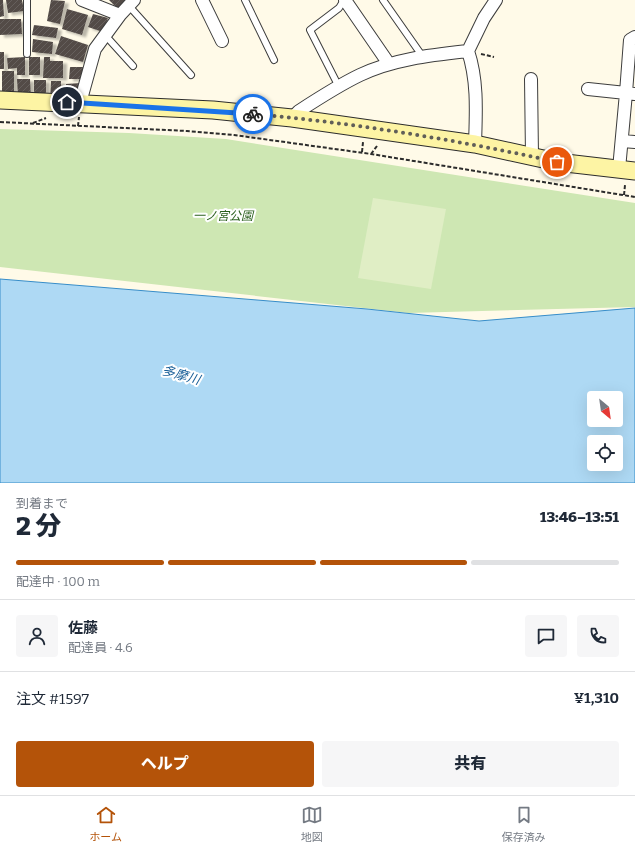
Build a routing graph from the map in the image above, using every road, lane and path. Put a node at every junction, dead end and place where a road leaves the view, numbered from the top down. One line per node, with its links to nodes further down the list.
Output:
1 (27, 0): 14 (lane)
2 (82, 0): 9 (street)
3 (202, 0): 12 (street)
4 (245, 0): 16 (lane)
5 (344, 0): 17 (street); 21 (lane)
6 (383, 0): 15 (lane)
7 (496, 0): 13 (street)
8 (131, 3): 9 (street); 19 (lane)
9 (120, 15): 10 (street)
10 (106, 35): 18 (lane); 25 (street)
11 (635, 37): 23 (street)
12 (222, 41)
13 (468, 51): 15 (street); 30 (street)
14 (27, 54)
15 (424, 57): 17 (street)
16 (274, 60)
17 (389, 64): 21 (street)
18 (133, 66)
19 (191, 75)
20 (531, 79): 31 (street)
21 (339, 87): 26 (street)
22 (588, 89): 23 (street)
23 (630, 93): 28 (street)
24 (0, 100): 25 (street)
25 (80, 103): 26 (street)
26 (292, 118): 30 (street)
27 (0, 122): 33 (path)
28 (622, 141): 29 (street); 32 (street)
29 (635, 142)
30 (475, 144): 31 (street)
31 (532, 156): 32 (street)
32 (627, 170)
33 (635, 198)

